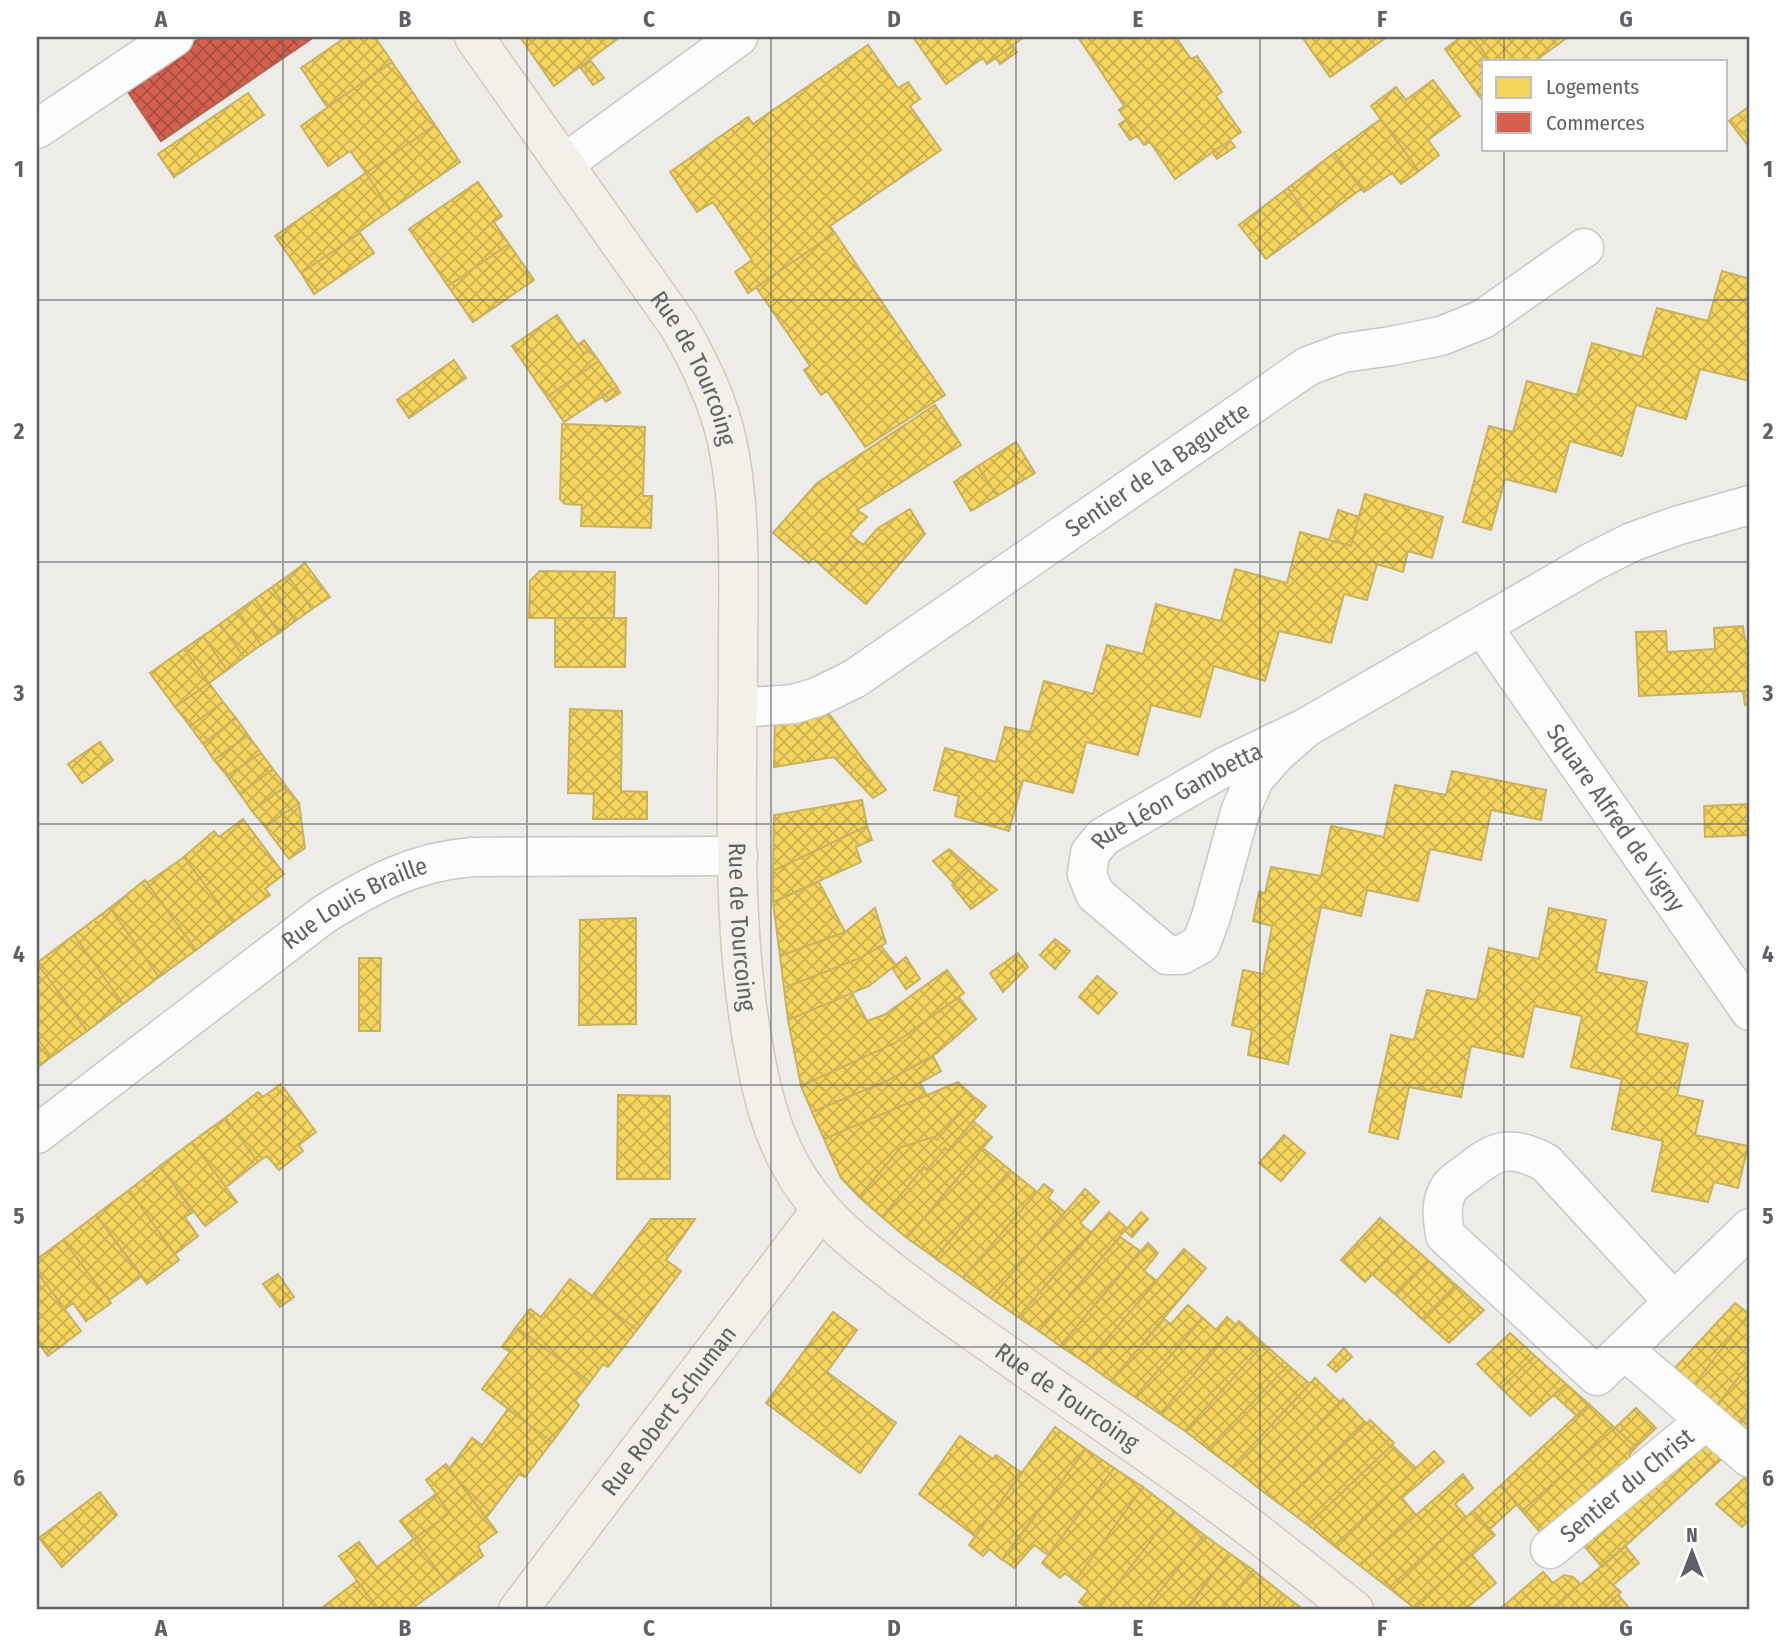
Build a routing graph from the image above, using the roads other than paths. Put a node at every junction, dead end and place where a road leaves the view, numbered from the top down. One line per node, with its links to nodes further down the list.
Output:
1 (174, 37): 4 (street)
2 (474, 37): 5 (main road, Rue de Tourcoing)
3 (738, 37): 5 (street)
4 (37, 129)
5 (565, 163): 9 (main road, Rue de Tourcoing)
6 (1584, 248): 9 (street, Sentier de la Baguette)
7 (1750, 505): 8 (street, Rue Léon Gambetta)
8 (1482, 626): 10 (street, Rue Léon Gambetta); 12 (street, Square Alfred de Vigny)
9 (738, 708): 11 (main road, Rue de Tourcoing)
10 (1307, 727): 10 (street, Rue Léon Gambetta)
11 (738, 856): 13 (street, Rue Louis Braille); 14 (main road, Rue de Tourcoing)
12 (1750, 1011)
13 (37, 1134)
14 (821, 1210): 21 (main road, Rue Robert Schuman); 22 (main road, Rue de Tourcoing)
15 (1750, 1228): 16 (street)
16 (1674, 1302): 17 (street); 17 (street)
17 (1624, 1350): 18 (street, Sentier du Christ)
18 (1705, 1421): 19 (street, Sentier du Christ); 20 (street, Sentier du Christ)
19 (1750, 1458)
20 (1550, 1549)
21 (518, 1610)
22 (1354, 1610)

